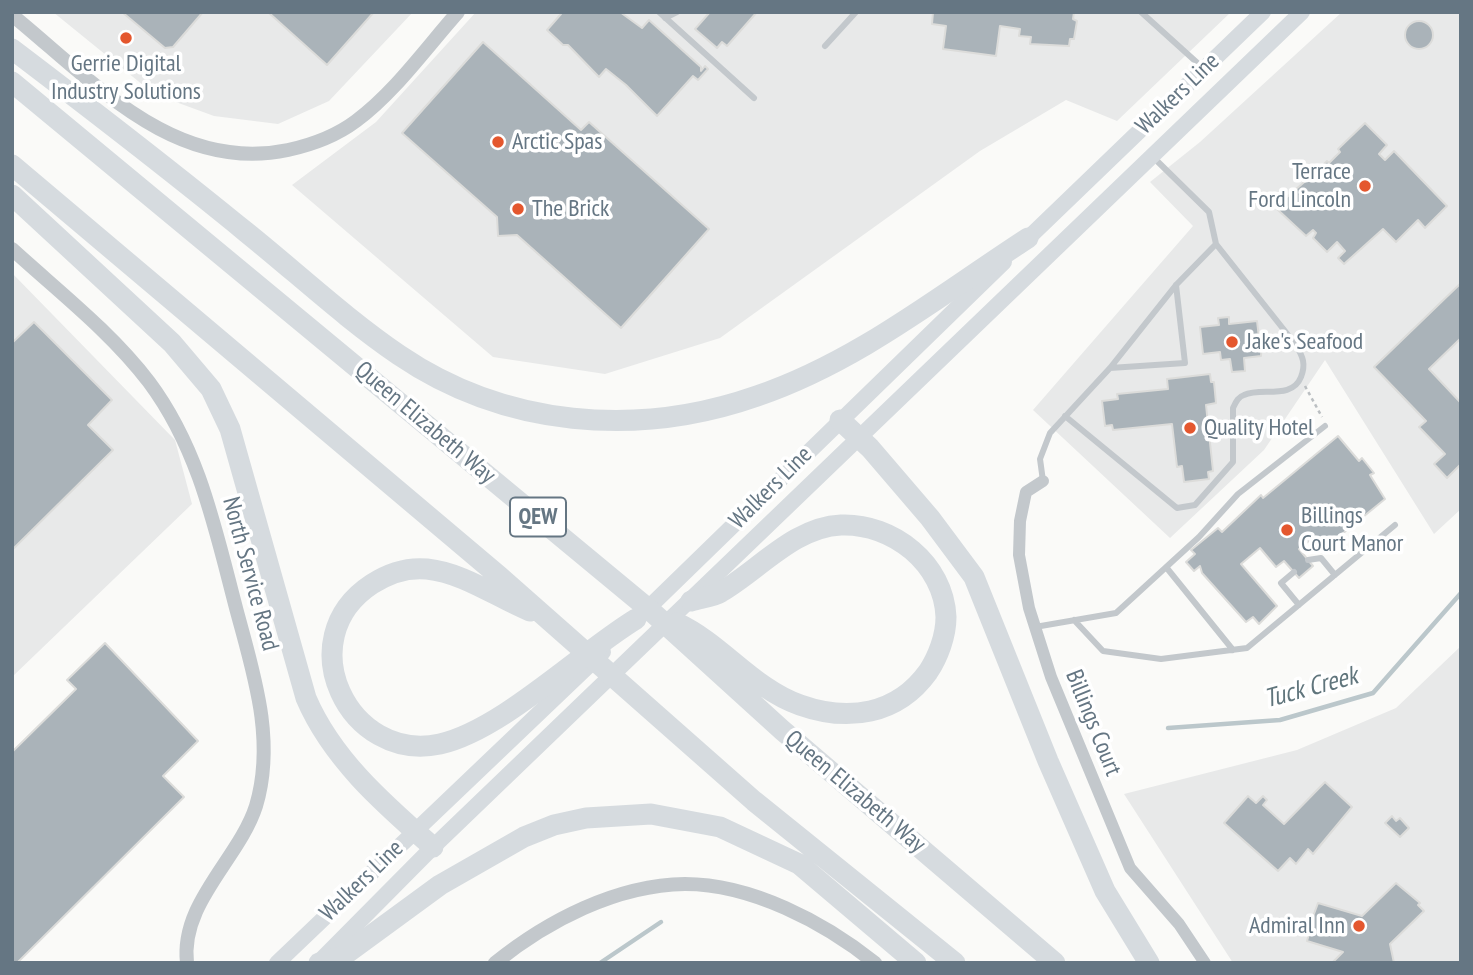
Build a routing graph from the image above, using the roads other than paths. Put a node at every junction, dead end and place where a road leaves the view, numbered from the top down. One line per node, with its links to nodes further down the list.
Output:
1 (458, 12): 8 (street)
2 (659, 12): 9 (lane)
3 (677, 12): 9 (lane)
4 (856, 12): 10 (lane)
5 (1141, 12): 12 (lane)
6 (1263, 12): 12 (main road, Walkers Line)
7 (1302, 12): 15 (main road, Walkers Line)
8 (12, 15)
9 (665, 18): 14 (lane)
10 (825, 46)
11 (12, 49): 18 (highway)
12 (1203, 68): 18 (main road, Walkers Line)
13 (12, 82): 35 (highway, Queen Elizabeth Way / QEW)
14 (754, 98)
15 (1153, 157): 19 (lane); 26 (main road, Walkers Line)
16 (12, 165): 39 (highway)
17 (12, 195): 40 (highway)
18 (1028, 238): 24 (main road, Walkers Line)
19 (1216, 244): 21 (lane); 23 (lane)
20 (12, 249): 42 (street, North Service Road)
21 (1176, 285): 22 (lane); 22 (lane)
22 (1110, 368): 23 (lane)
23 (1065, 416): 27 (lane)
24 (840, 420): 26 (highway); 35 (main road, Walkers Line)
25 (1325, 426): 30 (lane)
26 (859, 438): 33 (main road, Walkers Line); 50 (highway)
27 (1043, 481): 37 (street, Billings Court)
28 (1395, 525): 32 (lane)
29 (1308, 560): 32 (lane)
30 (1166, 567): 36 (lane); 38 (lane)
31 (1294, 572): 34 (lane)
32 (1335, 575): 34 (lane)
33 (691, 601): 35 (highway); 41 (main road, Walkers Line)
34 (1299, 605): 38 (lane)
35 (644, 615): 39 (highway); 40 (main road, Walkers Line); 49 (highway, Queen Elizabeth Way / QEW)
36 (1074, 620): 37 (lane); 38 (lane)
37 (1035, 627): 51 (street, Billings Court)
38 (1233, 650)
39 (754, 801): 48 (highway)
40 (415, 831): 41 (highway); 43 (main road, Walkers Line)
41 (433, 847): 44 (main road, Walkers Line)
42 (187, 963)
43 (277, 963)
44 (319, 963): 47 (highway)
45 (495, 963): 46 (street)
46 (875, 963)
47 (916, 963)
48 (955, 963)
49 (1055, 963)
50 (1149, 963)
51 (1205, 963)

